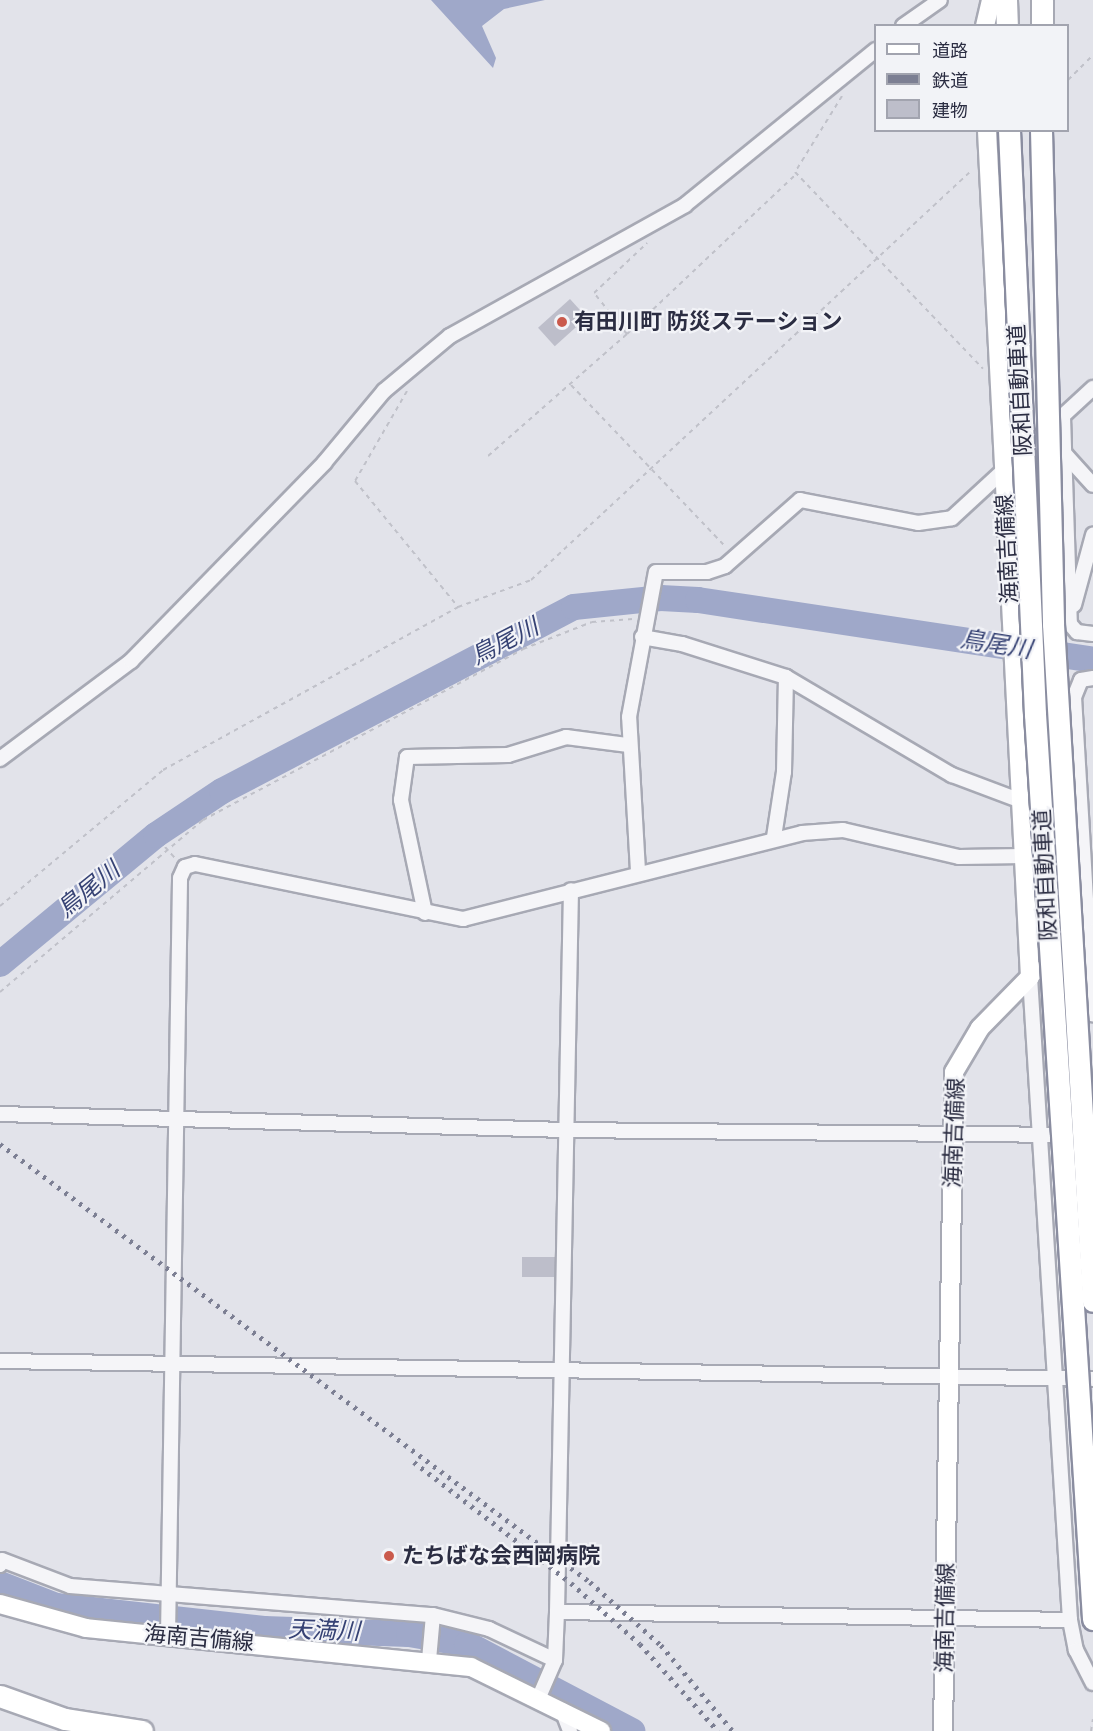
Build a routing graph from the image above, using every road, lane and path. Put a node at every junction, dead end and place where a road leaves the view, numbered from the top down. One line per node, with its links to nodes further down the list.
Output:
1 (940, 0): 5 (street)
2 (991, 0): 6 (main road)
3 (1006, 0): 7 (highway)
4 (1042, 0): 8 (highway)
5 (906, 24)
6 (985, 24)
7 (1007, 24)
8 (1042, 24)
9 (874, 52): 11 (street)
10 (1093, 55): 12 (path)
11 (858, 66): 17 (path); 21 (street)
12 (1069, 79)
13 (987, 132): 16 (main road, 海南吉備線)
14 (1010, 132): 74 (highway, 阪和自動車道, bridge)
15 (1041, 132): 61 (highway, 阪和自動車道, bridge)
16 (989, 154): 19 (path); 29 (main road, 海南吉備線)
17 (797, 173): 19 (path); 20 (path)
18 (651, 237): 20 (path)
19 (875, 258): 22 (path); 28 (path)
20 (627, 334): 23 (path)
21 (418, 363): 33 (path); 41 (street)
22 (986, 372)
23 (571, 385): 27 (path); 28 (path)
24 (1093, 388): 25 (street)
25 (1063, 417): 26 (street); 29 (street)
26 (1064, 453): 30 (street); 34 (street)
27 (488, 456)
28 (651, 468): 32 (path); 33 (path)
29 (1003, 470): 32 (street); 42 (main road, 海南吉備線)
30 (1093, 485)
31 (1093, 534): 34 (street)
32 (736, 558): 35 (street)
33 (458, 607): 49 (path)
34 (1070, 610): 36 (street)
35 (645, 618): 37 (street); 53 (path)
36 (1093, 634)
37 (642, 638): 38 (street); 40 (street)
38 (786, 677): 42 (street); 45 (street)
39 (1093, 678): 43 (street)
40 (628, 745): 47 (street); 50 (street)
41 (0, 759)
42 (1021, 801): 44 (main road, 海南吉備線)
43 (1087, 821): 44 (street); 51 (street)
44 (1022, 832): 46 (main road, 海南吉備線)
45 (774, 837): 46 (street); 47 (street)
46 (1024, 856): 52 (main road, 海南吉備線)
47 (638, 871): 48 (street)
48 (571, 890): 50 (street); 57 (street)
49 (0, 906)
50 (425, 912): 56 (street)
51 (1091, 933): 52 (street); 54 (street)
52 (1030, 977): 58 (main road, 海南吉備線); 59 (street)
53 (0, 992)
54 (1093, 1014)
55 (0, 1114): 56 (street)
56 (178, 1122): 57 (street); 63 (street)
57 (565, 1130): 58 (street); 64 (street)
58 (952, 1134): 59 (street); 65 (main road, 海南吉備線)
59 (1040, 1135): 60 (street); 66 (street)
60 (1093, 1136)
61 (1093, 1301)
62 (0, 1361): 63 (street)
63 (171, 1364): 64 (street); 69 (street)
64 (561, 1372): 65 (street); 71 (street)
65 (949, 1378): 66 (street); 73 (main road, 海南吉備線)
66 (1057, 1378): 67 (street); 75 (street)
67 (1093, 1379)
68 (1, 1562): 69 (street)
69 (168, 1594): 72 (street); 76 (street)
70 (0, 1604): 76 (main road, 海南吉備線)
71 (557, 1612): 73 (street); 78 (street)
72 (433, 1615): 77 (street); 78 (street)
73 (945, 1618): 75 (street); 87 (main road, 海南吉備線)
74 (1093, 1619)
75 (1070, 1620): 79 (street)
76 (168, 1636): 77 (main road, 海南吉備線)
77 (429, 1660): 81 (main road, 海南吉備線)
78 (555, 1660): 81 (street)
79 (1093, 1683)
80 (0, 1696): 84 (highway)
81 (539, 1697): 82 (main road, 海南吉備線)
82 (562, 1710): 85 (street); 86 (main road, 海南吉備線)
83 (1093, 1719): 88 (path)
84 (142, 1731)
85 (570, 1731)
86 (601, 1731)
87 (943, 1731)
88 (1091, 1731)

